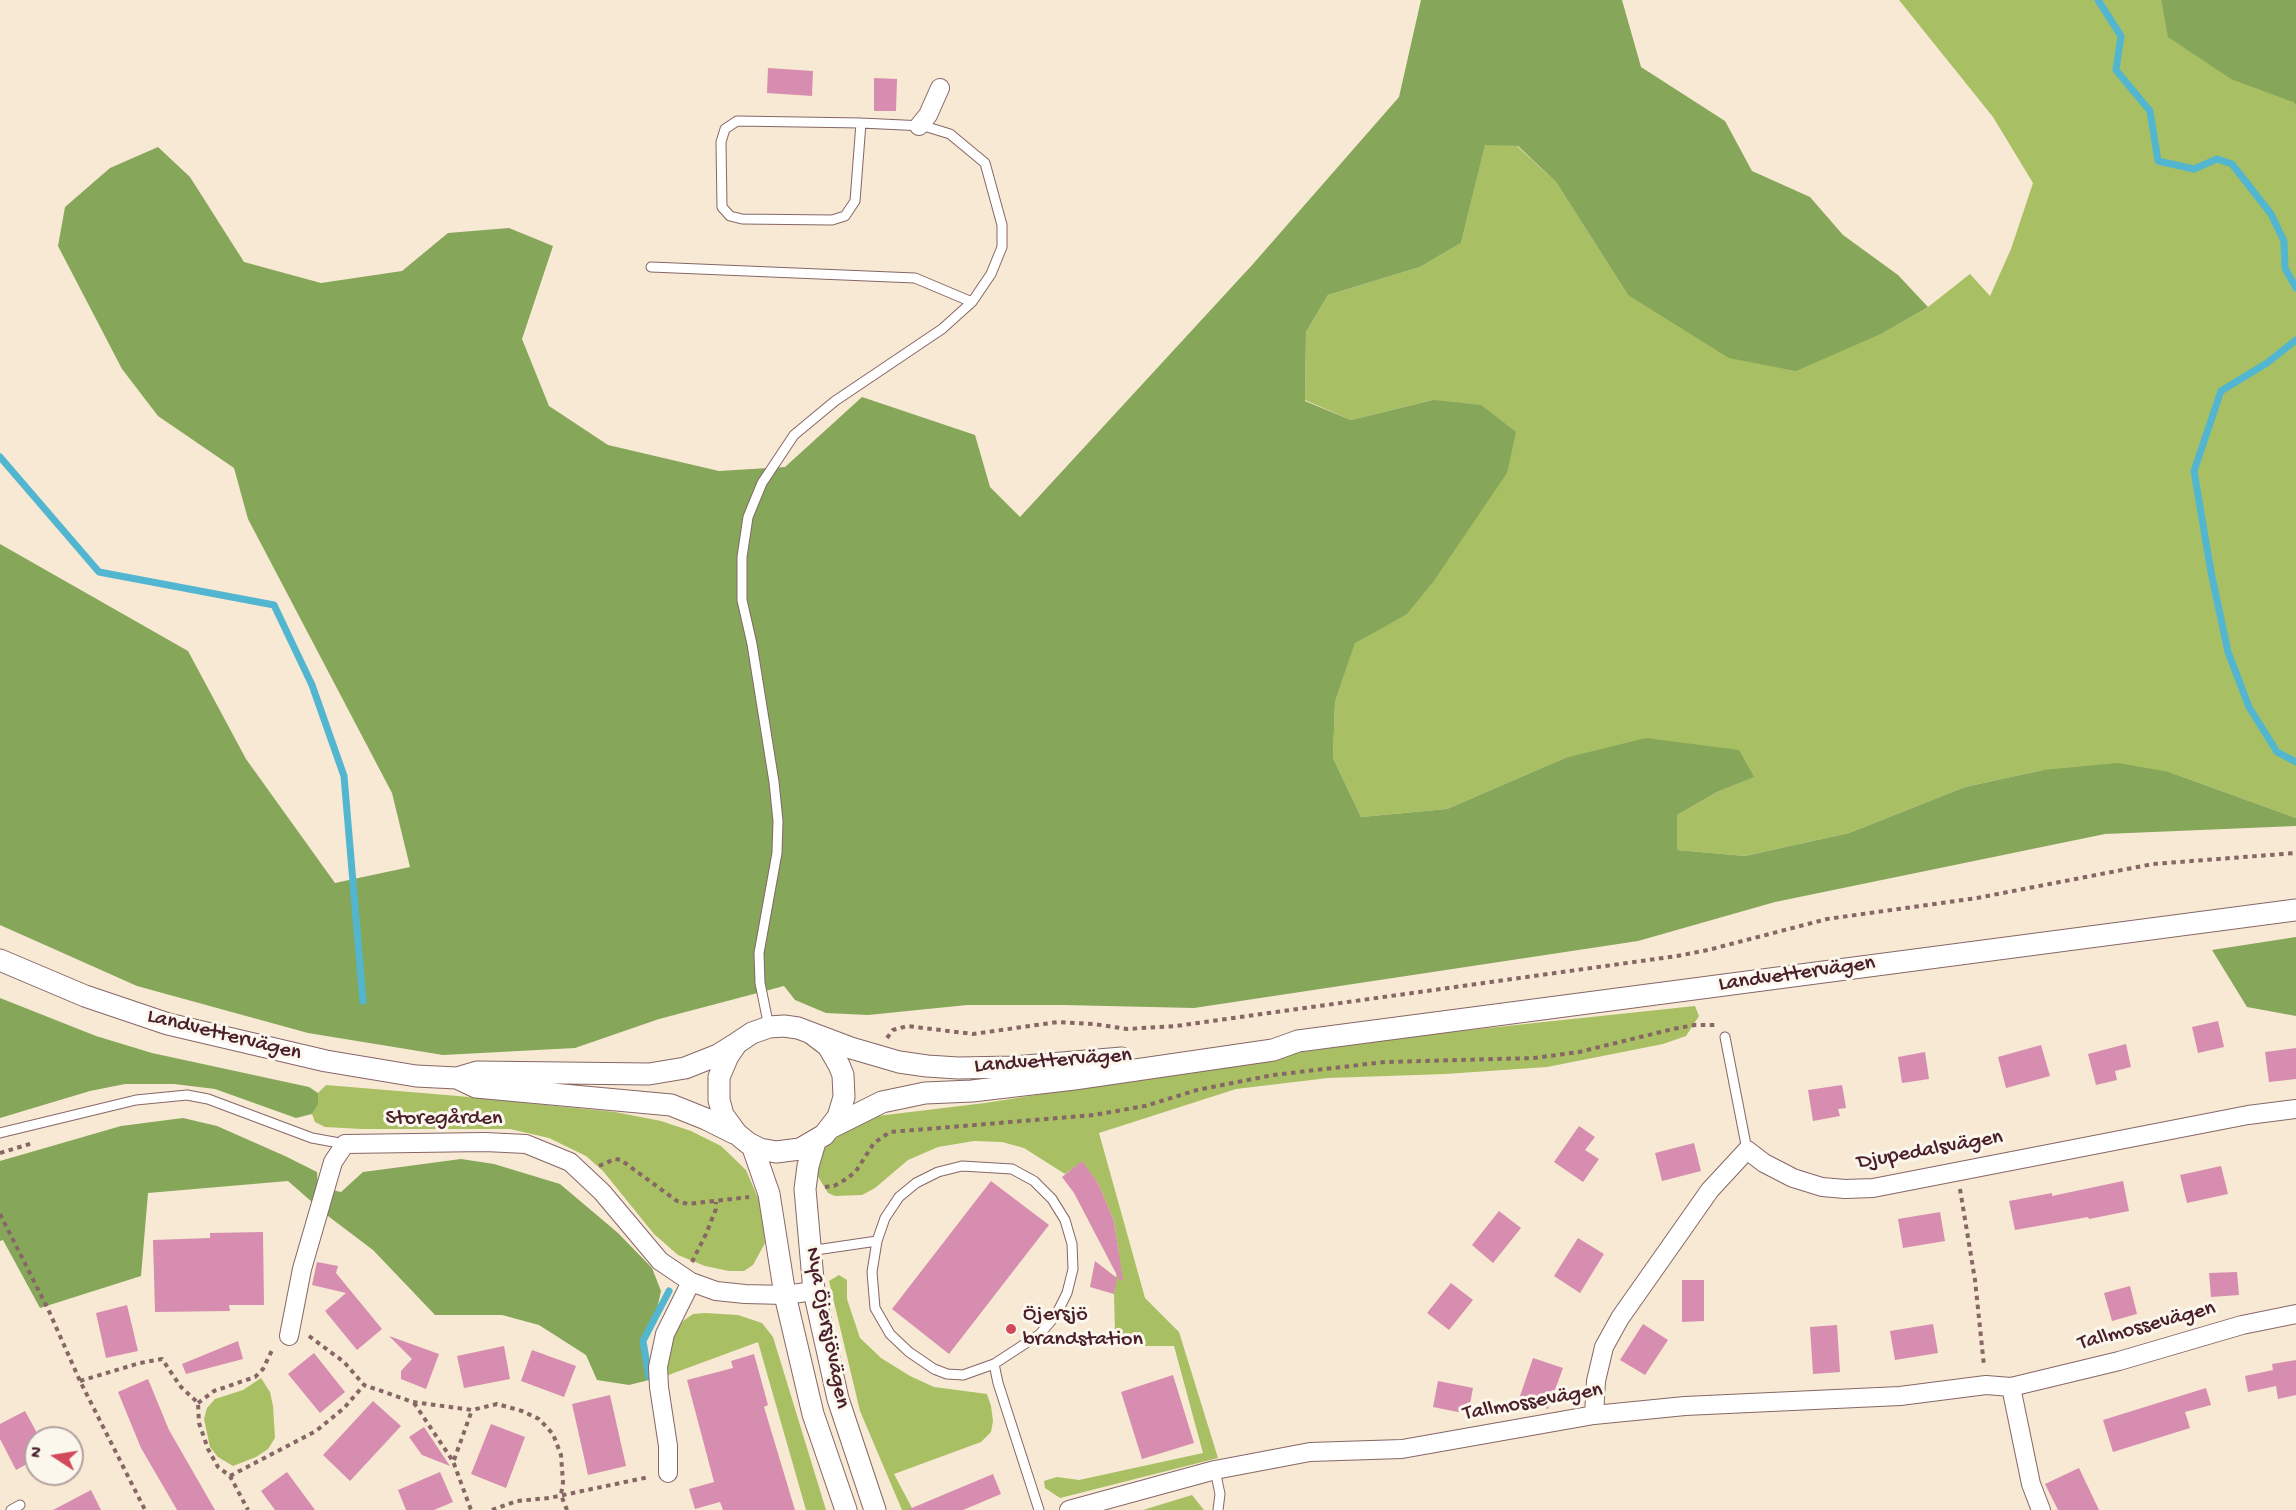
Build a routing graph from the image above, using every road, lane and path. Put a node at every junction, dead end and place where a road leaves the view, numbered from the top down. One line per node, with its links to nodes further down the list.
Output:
1 (940, 88): 3 (street)
2 (861, 123): 2 (lane); 3 (lane)
3 (919, 126): 5 (lane)
4 (651, 267): 5 (lane)
5 (972, 302): 9 (lane)
6 (2296, 853): 14 (path)
7 (2296, 910): 12 (street, Landvettervägen)
8 (0, 960): 15 (street, Landvettervägen)
9 (770, 1027): 10 (street, Landvettervägen); 13 (street, Landvettervägen)
10 (811, 1033): 14 (street, Landvettervägen); 18 (street, Landvettervägen)
11 (1725, 1037): 19 (path); 24 (lane)
12 (1298, 1041): 14 (street, Landvettervägen); 16 (street, Landvettervägen)
13 (737, 1043): 15 (street, Landvettervägen); 21 (street)
14 (881, 1057)
15 (457, 1078): 21 (street, Landvettervägen)
16 (882, 1102): 18 (street, Landvettervägen); 19 (path)
17 (2296, 1109): 25 (street, Djupedalsvägen)
18 (832, 1126): 22 (street, Landvettervägen)
19 (890, 1132): 27 (path)
20 (0, 1133): 23 (lane)
21 (745, 1140): 22 (street, Landvettervägen); 35 (street, Nya Öjersjövägen)
22 (815, 1143): 32 (street, Nya Öjersjövägen)
23 (345, 1144): 26 (street, Storegården); 37 (street)
24 (1747, 1150): 25 (street, Djupedalsvägen); 46 (street)
25 (1957, 1173): 41 (path)
26 (584, 1175): 29 (path); 33 (street, Storegården)
27 (822, 1188)
28 (757, 1195): 29 (path)
29 (716, 1202): 33 (path)
30 (0, 1214): 39 (path)
31 (877, 1241): 32 (lane); 38 (lane); 38 (lane)
32 (809, 1251): 34 (street, Nya Öjersjövägen)
33 (687, 1280): 35 (street, Storegården); 49 (street)
34 (814, 1291): 35 (street, Storegården); 60 (street, Nya Öjersjövägen)
35 (785, 1295): 59 (street, Nya Öjersjövägen)
36 (2296, 1314): 42 (street, Tallmossevägen)
37 (289, 1336): 40 (path); 44 (path)
38 (994, 1364): 61 (lane)
39 (80, 1381): 44 (path); 54 (path)
40 (364, 1385): 43 (path); 50 (path)
41 (1986, 1385): 42 (street, Tallmossevägen); 46 (street, Tallmossevägen)
42 (2011, 1387): 64 (street)
43 (413, 1402): 45 (path); 47 (path)
44 (198, 1403): 50 (path)
45 (472, 1410): 47 (path); 51 (path)
46 (1594, 1415): 48 (street, Tallmossevägen)
47 (453, 1461): 56 (path)
48 (1215, 1470): 62 (street, Tallmossevägen); 63 (lane)
49 (668, 1473): 51 (path)
50 (230, 1476): 55 (path)
51 (561, 1495): 57 (path); 58 (path)
52 (21, 1505): 53 (lane)
53 (11, 1510)
54 (145, 1510)
55 (248, 1510)
56 (471, 1510)
57 (492, 1510)
58 (567, 1510)
59 (846, 1510)
60 (875, 1510)
61 (1039, 1510)
62 (1069, 1510)
63 (1220, 1510)
64 (2041, 1510)

